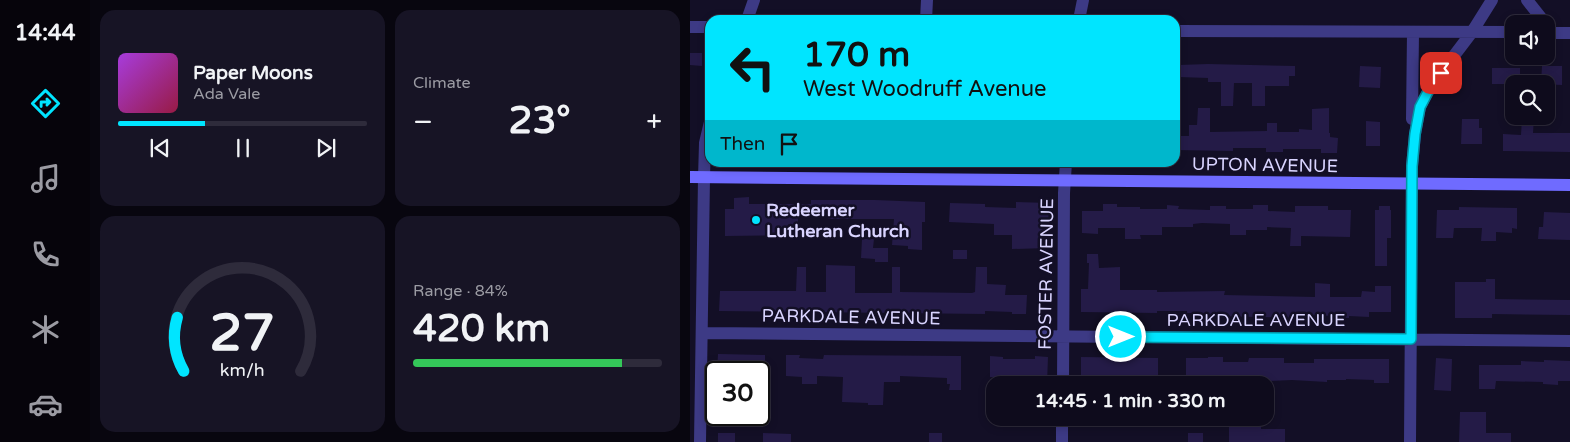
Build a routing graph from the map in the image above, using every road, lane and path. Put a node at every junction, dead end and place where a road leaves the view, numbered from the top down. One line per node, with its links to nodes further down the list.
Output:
1 (754, 0): 6 (street)
2 (927, 0): 7 (street)
3 (1082, 0): 8 (street)
4 (1492, 0): 15 (street)
5 (1527, 0): 9 (street)
6 (749, 15)
7 (926, 15)
8 (1080, 15)
9 (1538, 15)
10 (690, 27): 11 (street)
11 (705, 27)
12 (1555, 30): 17 (street)
13 (1180, 31): 14 (street)
14 (1413, 32): 15 (street); 19 (street)
15 (1472, 32): 16 (street); 19 (street)
16 (1505, 32)
17 (1570, 33)
18 (705, 143): 22 (street)
19 (1412, 166): 24 (street)
20 (1066, 167): 23 (street, FOSTER AVENUE)
21 (690, 177): 22 (street, UPTON AVENUE)
22 (704, 178): 23 (street, UPTON AVENUE); 26 (street)
23 (1065, 181): 24 (street, UPTON AVENUE); 27 (street, FOSTER AVENUE)
24 (1412, 184): 25 (street, UPTON AVENUE); 28 (street)
25 (1570, 185)
26 (702, 333): 27 (street, PARKDALE AVENUE); 32 (street)
27 (1063, 336): 28 (street, PARKDALE AVENUE); 30 (street, FOSTER AVENUE)
28 (1411, 339): 29 (street, PARKDALE AVENUE); 34 (street)
29 (1570, 341)
30 (1063, 376)
31 (1062, 426): 33 (street)
32 (700, 442)
33 (1062, 442)
34 (1410, 442)

